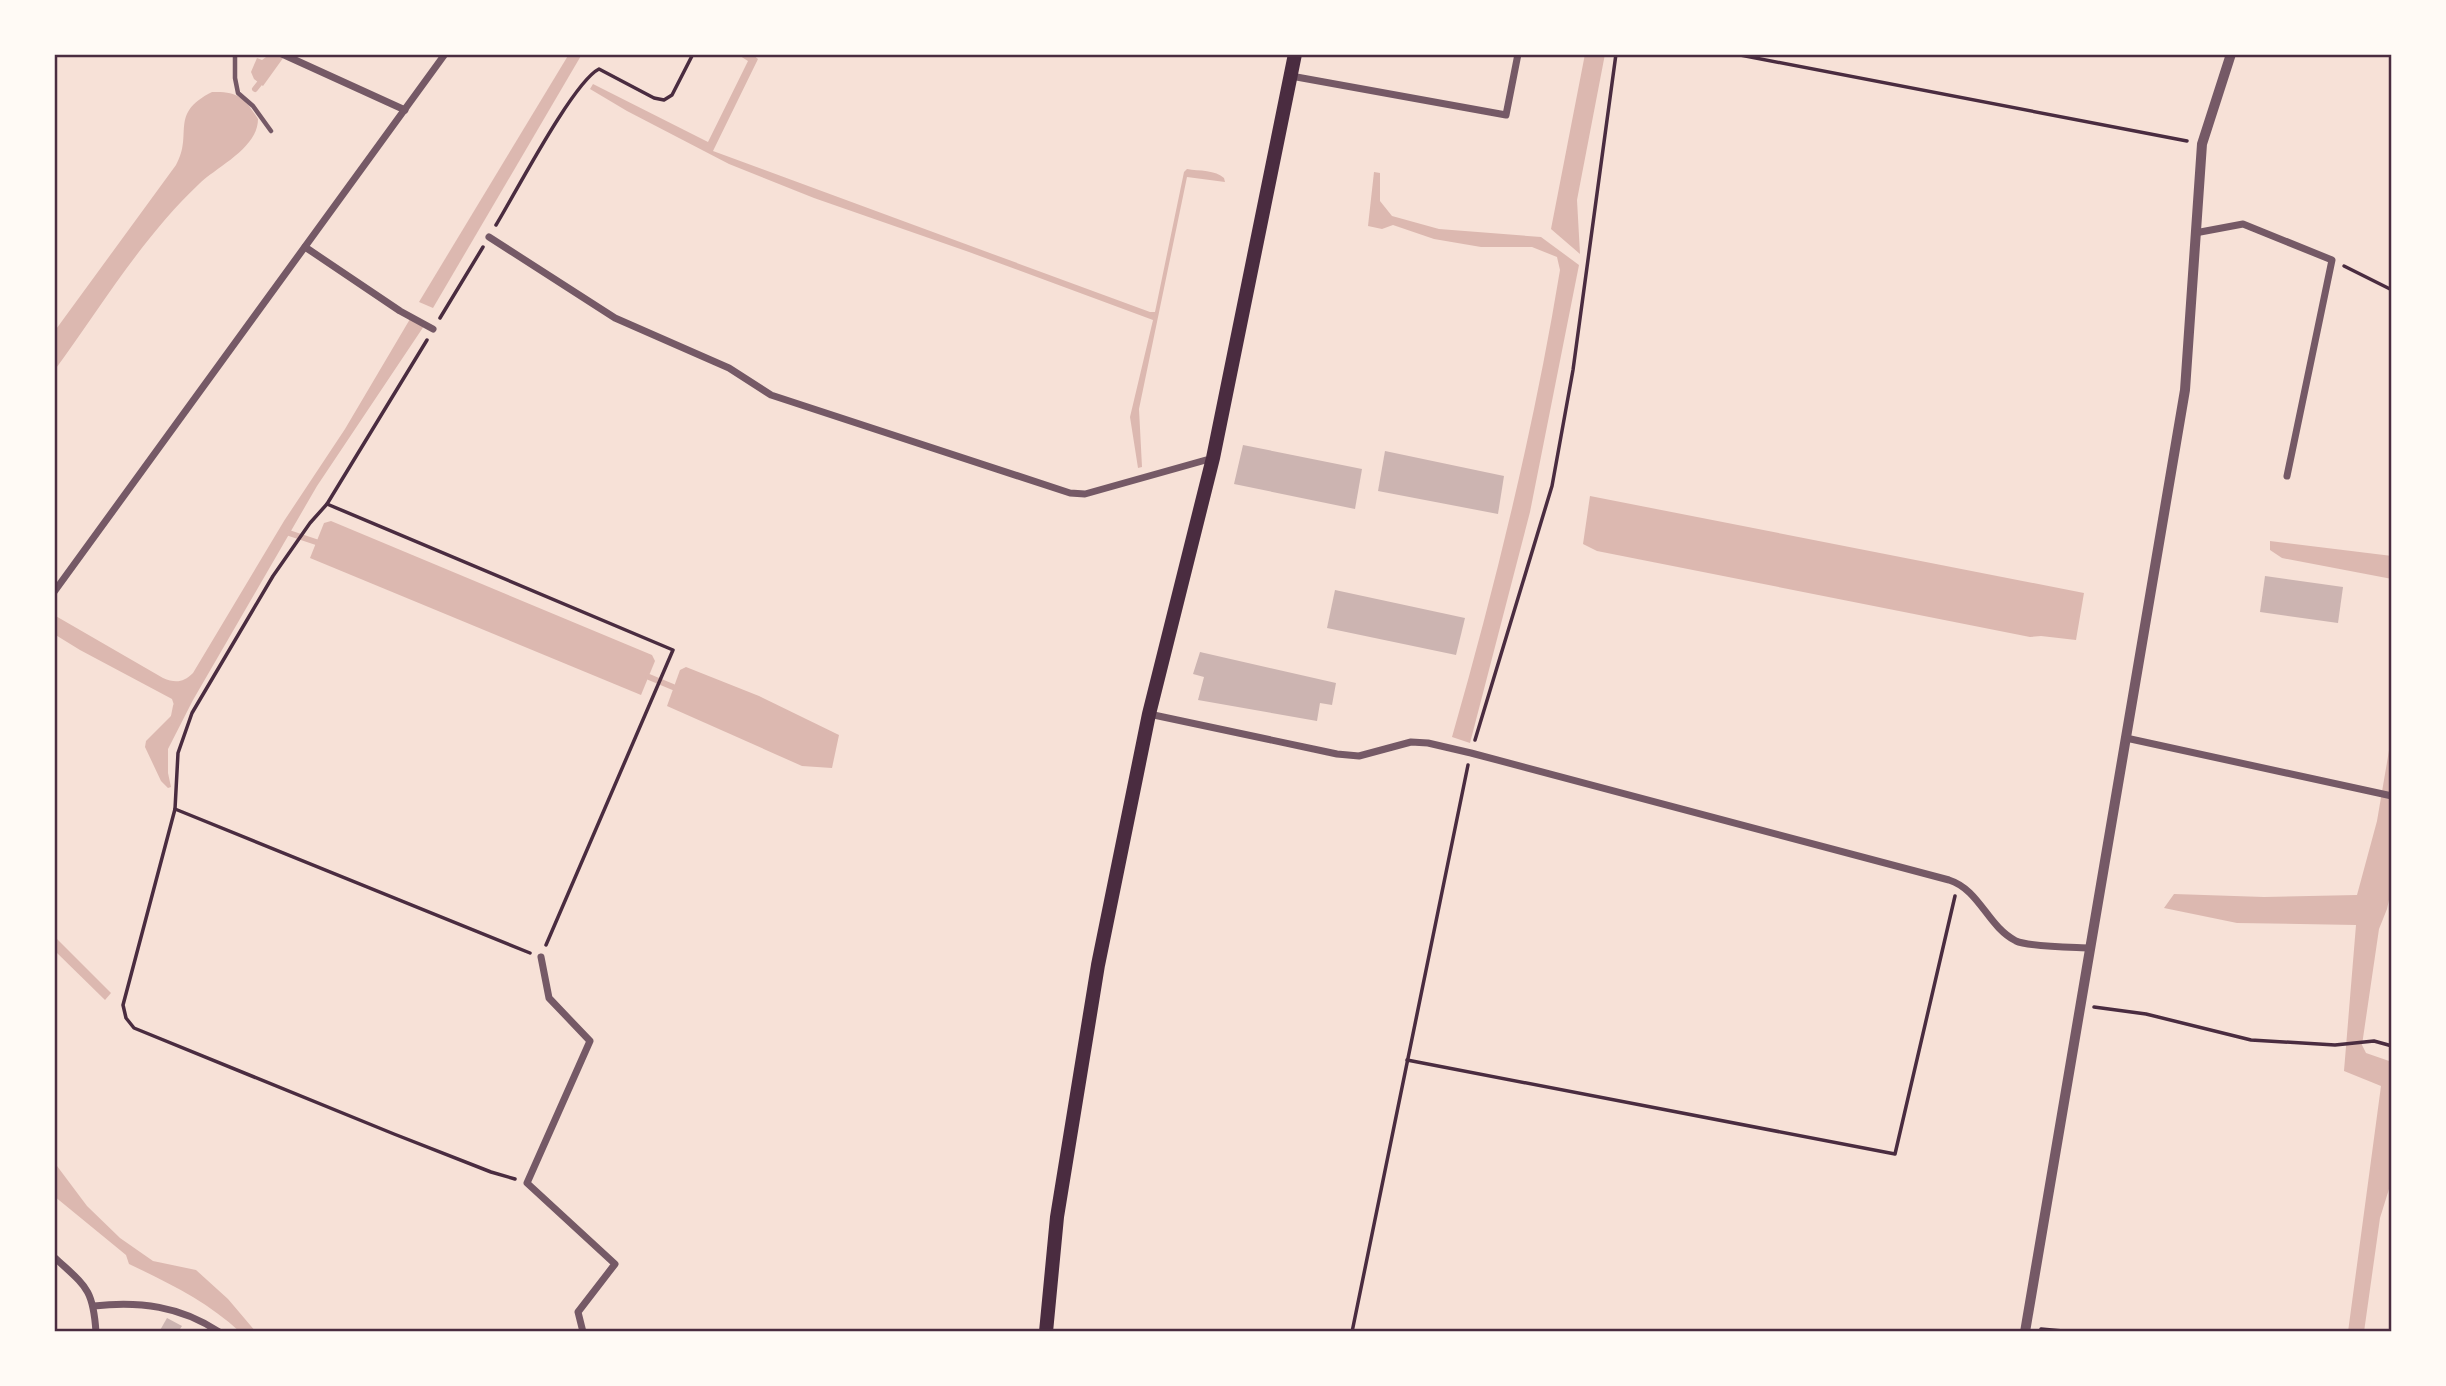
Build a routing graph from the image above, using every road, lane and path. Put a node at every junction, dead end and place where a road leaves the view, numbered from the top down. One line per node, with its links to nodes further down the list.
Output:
1 (235, 54): 12 (lane)
2 (282, 54): 11 (street)
3 (445, 54): 11 (street)
4 (693, 54): 15 (path)
5 (1295, 54): 10 (main road)
6 (1518, 54): 10 (street)
7 (1616, 54): 26 (path)
8 (1735, 54): 13 (path)
9 (2231, 54): 13 (street)
10 (1290, 76): 20 (main road)
11 (405, 110): 16 (street)
12 (271, 131)
13 (2202, 144): 14 (street)
14 (2194, 233): 17 (street); 25 (street)
15 (489, 237): 19 (path); 20 (street)
16 (305, 247): 19 (street); 23 (street)
17 (2332, 260): 18 (path); 21 (street)
18 (2392, 290)
19 (433, 329): 22 (path)
20 (1213, 458): 24 (main road)
21 (2287, 476)
22 (327, 504): 28 (path); 31 (path)
23 (54, 592)
24 (1149, 714): 26 (street); 42 (main road)
25 (2126, 738): 27 (street); 30 (street)
26 (1471, 753): 29 (street); 34 (path)
27 (2392, 796)
28 (175, 809): 31 (path); 35 (path)
29 (1958, 883): 30 (street); 34 (path)
30 (2091, 948): 32 (street)
31 (541, 957): 35 (street)
32 (2081, 1006): 33 (path); 38 (street)
33 (2392, 1046)
34 (1406, 1060): 43 (path)
35 (527, 1182): 41 (street)
36 (54, 1256): 37 (street)
37 (94, 1306): 39 (street); 40 (street)
38 (2025, 1330): 44 (path)
39 (96, 1332)
40 (219, 1332)
41 (583, 1332)
42 (1046, 1332)
43 (1352, 1332)
44 (2074, 1332)

